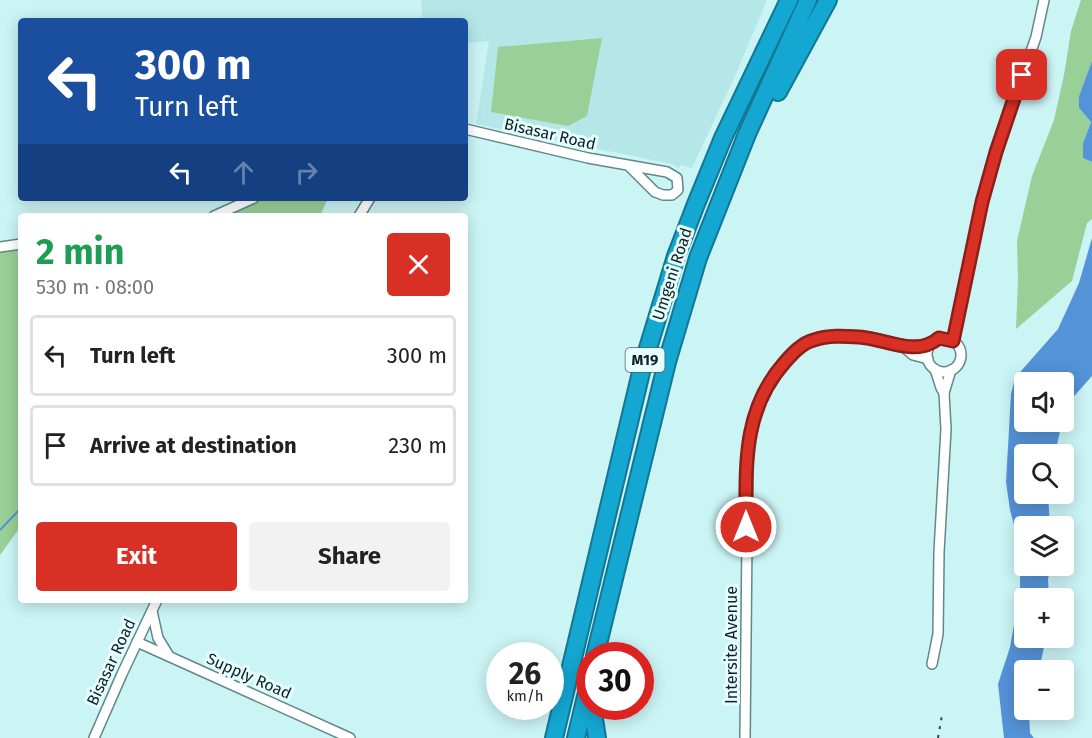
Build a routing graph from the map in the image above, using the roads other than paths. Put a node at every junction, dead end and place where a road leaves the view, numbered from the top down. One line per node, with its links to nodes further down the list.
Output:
1 (808, 0): 11 (highway, Umgeni Road / M19)
2 (828, 0): 11 (highway)
3 (1044, 0): 12 (street)
4 (788, 1): 27 (highway, Umgeni Road / M19)
5 (468, 130): 6 (street, Bisasar Road)
6 (629, 166): 6 (street, Bisasar Road)
7 (247, 201): 8 (street)
8 (221, 213)
9 (18, 244): 10 (street)
10 (0, 247)
11 (694, 275): 22 (highway, Umgeni Road / M19)
12 (953, 341): 14 (street); 17 (street)
13 (900, 344): 14 (street, Intersite Avenue); 15 (street, Intersite Avenue); 32 (street, Intersite Avenue)
14 (931, 344): 15 (street)
15 (928, 359): 16 (street)
16 (935, 369): 17 (street); 18 (street)
17 (951, 370): 18 (street)
18 (944, 393): 24 (street)
19 (156, 603): 20 (street, Bisasar Road)
20 (152, 611): 21 (street, Bisasar Road); 23 (street)
21 (137, 642): 23 (street, Supply Road); 28 (street, Bisasar Road)
22 (599, 642)
23 (169, 656): 29 (street, Supply Road)
24 (932, 664)
25 (580, 720): 30 (highway)
26 (594, 720): 31 (highway)
27 (553, 736)
28 (94, 738)
29 (350, 738)
30 (576, 738)
31 (597, 738)
32 (745, 738)

